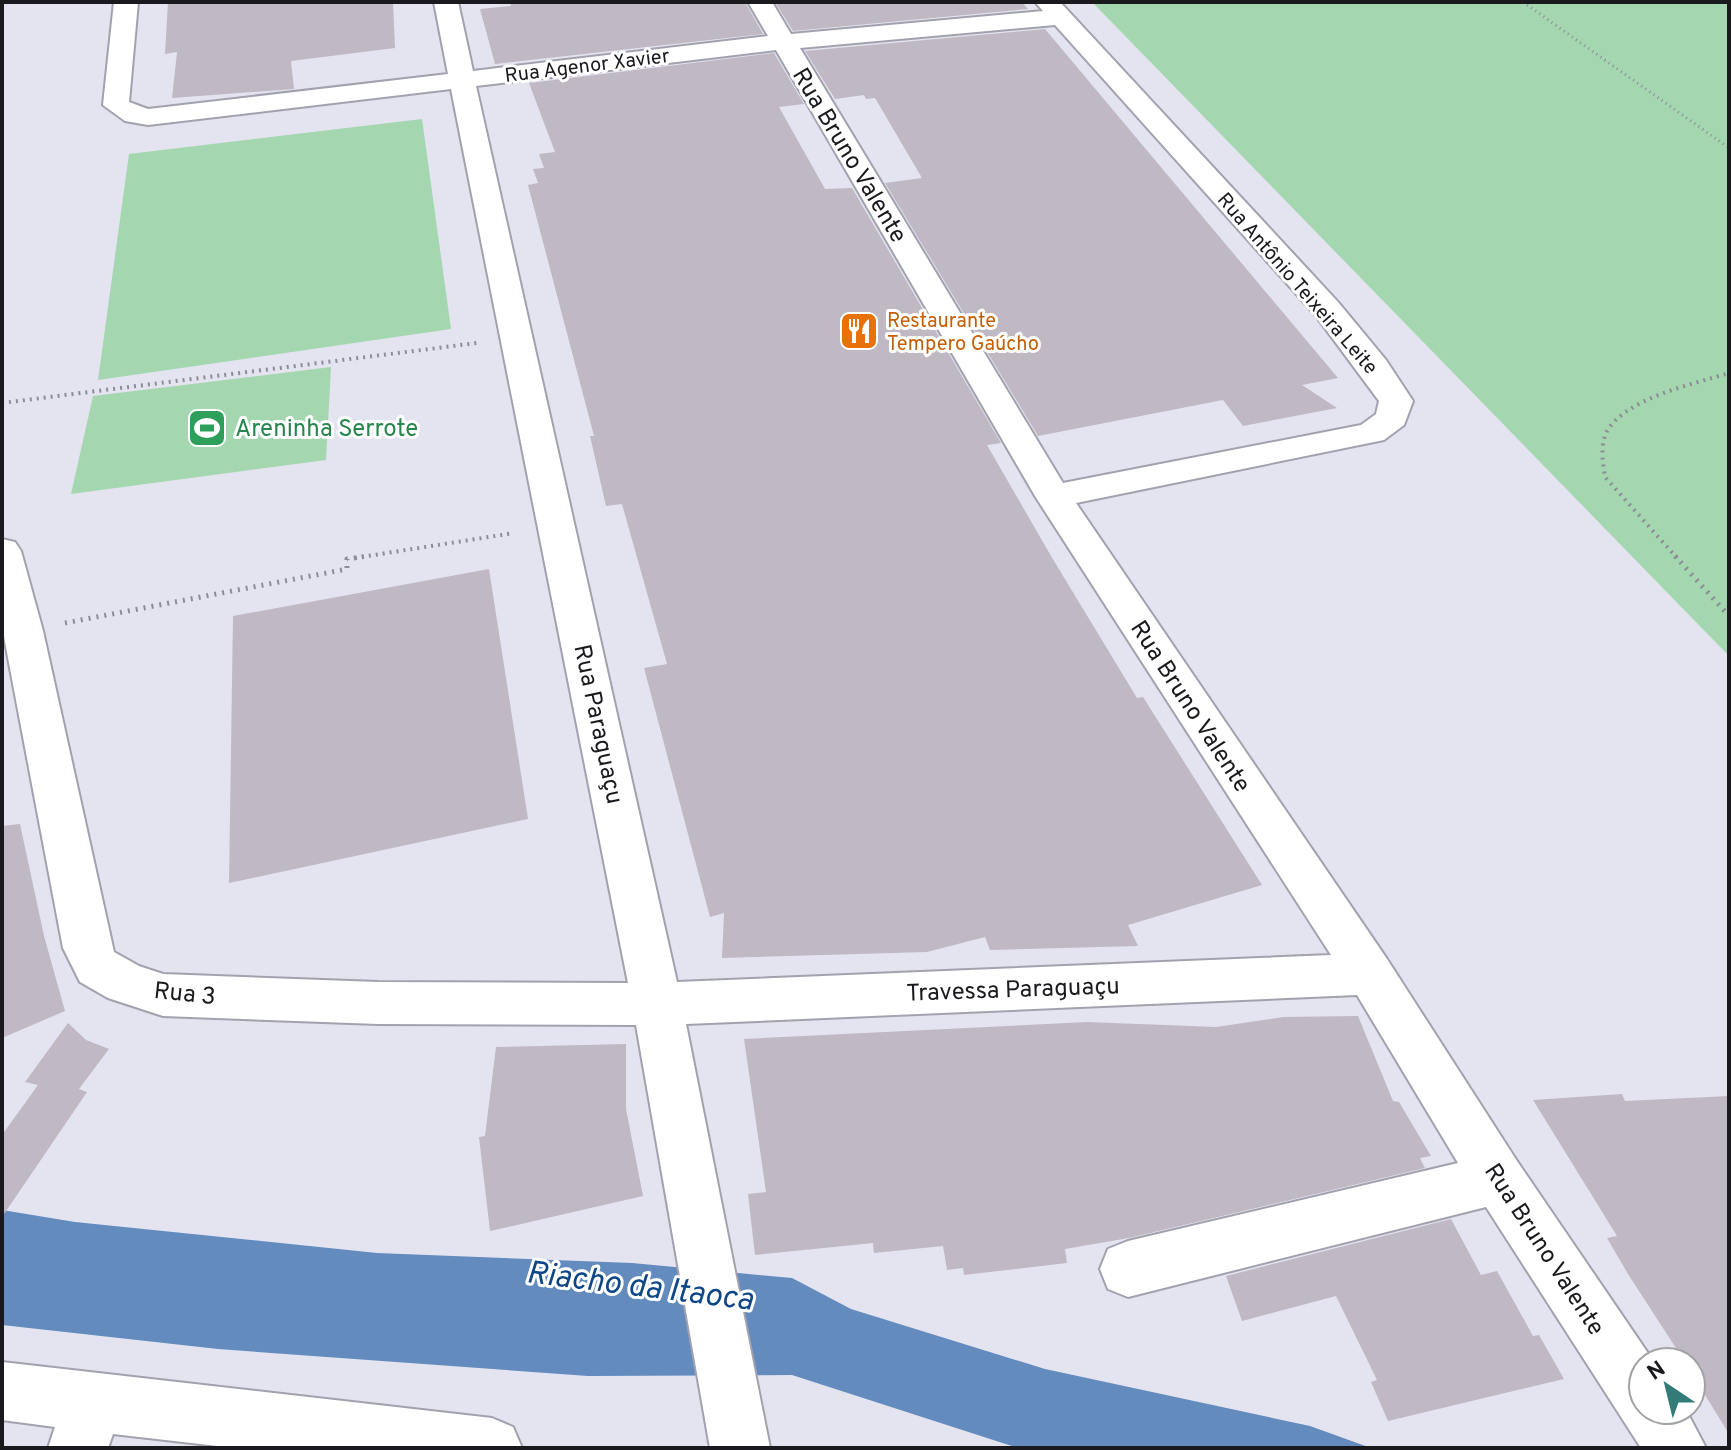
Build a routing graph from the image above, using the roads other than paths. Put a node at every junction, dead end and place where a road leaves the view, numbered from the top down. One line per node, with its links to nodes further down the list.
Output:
1 (126, 2): 6 (street, Rua Agenor Xavier)
2 (446, 2): 6 (street, Rua Paraguaçu)
3 (760, 2): 5 (street, Rua Bruno Valente)
4 (1054, 9): 5 (street, Rua Agenor Xavier); 7 (street, Rua Antônio Teixeira Leite)
5 (782, 42): 6 (street, Rua Agenor Xavier); 7 (street, Rua Bruno Valente)
6 (465, 80): 10 (street, Rua Paraguaçu)
7 (1053, 496): 9 (street, Rua Bruno Valente)
8 (2, 551): 10 (street, Rua 3)
9 (1370, 974): 10 (street, Travessa Paraguaçu); 11 (street, Rua Bruno Valente)
10 (657, 1004): 17 (street, Rua Paraguaçu)
11 (1498, 1179): 12 (street); 13 (street, Rua Bruno Valente)
12 (1128, 1269)
13 (1627, 1374)
14 (2, 1391): 15 (street)
15 (86, 1425): 18 (street)
16 (1662, 1426): 19 (street)
17 (739, 1442)
18 (492, 1448)
19 (1676, 1448)

